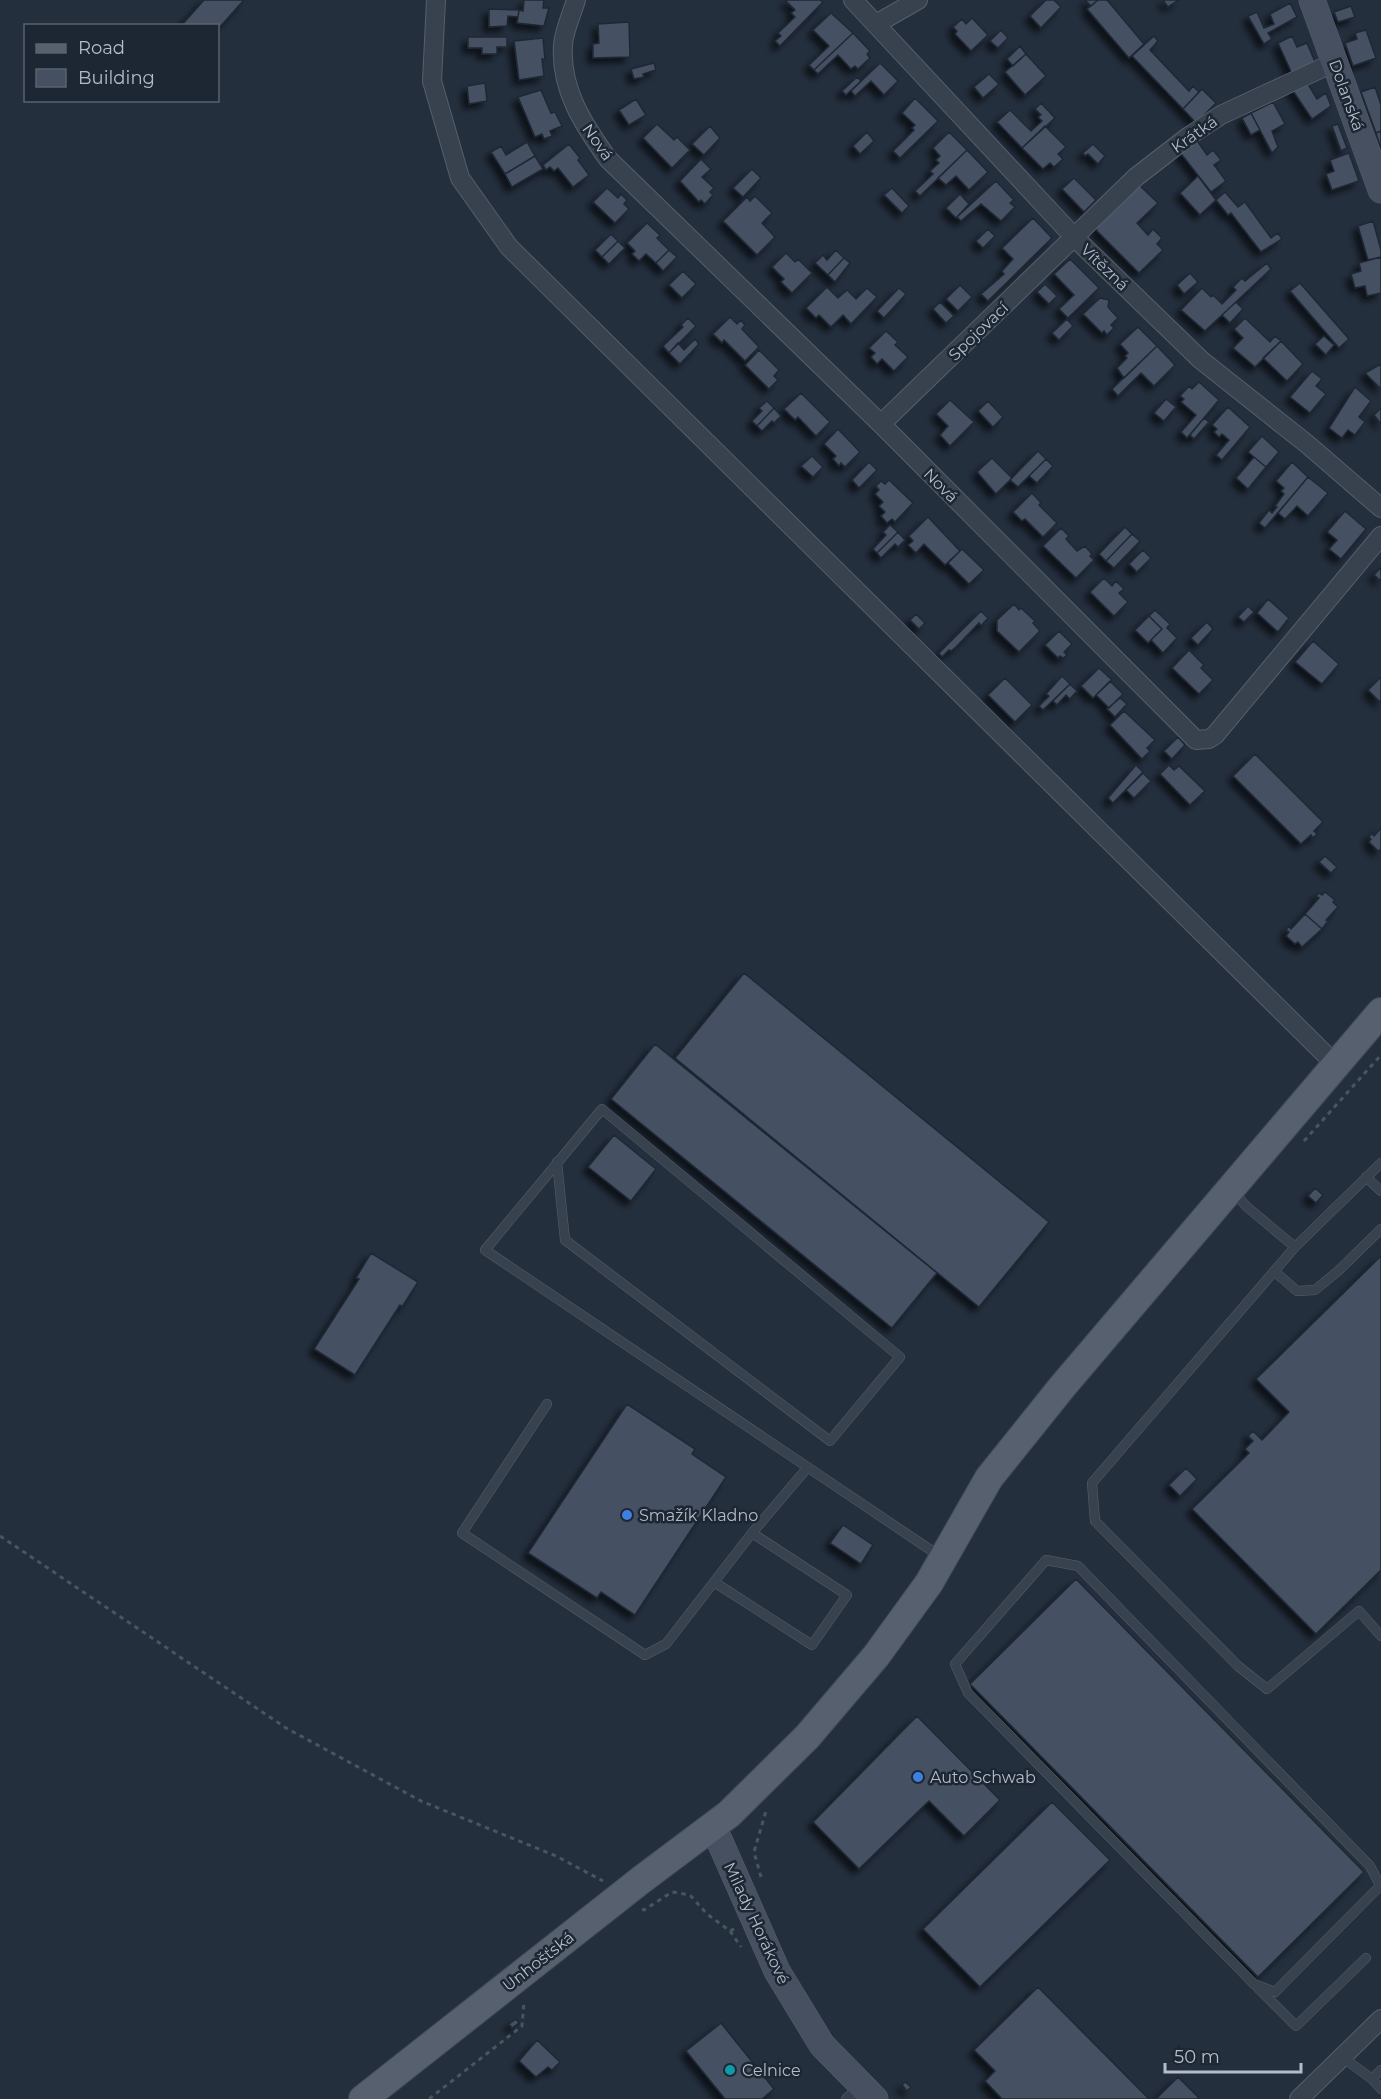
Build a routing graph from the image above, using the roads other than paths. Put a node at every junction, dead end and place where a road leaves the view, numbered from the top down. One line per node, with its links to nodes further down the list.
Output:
1 (436, 0): 14 (street)
2 (576, 0): 10 (street, Nová)
3 (853, 0): 6 (street, Vítězná)
4 (918, 0): 6 (street)
5 (1312, 0): 7 (street, Dolanská)
6 (876, 24): 9 (street, Vítězná)
7 (1335, 62): 8 (street, Dolanská); 9 (street, Krátká)
8 (1381, 190)
9 (1075, 238): 10 (street, Spojovací); 11 (street, Vítězná)
10 (881, 424): 12 (street, Nová)
11 (1381, 508)
12 (1381, 536)
13 (1381, 1012): 14 (main road, Unhošťská)
14 (1336, 1065): 18 (main road, Unhošťská)
15 (557, 1162): 15 (lane); 24 (lane)
16 (1381, 1163): 17 (lane)
17 (1366, 1177): 19 (lane); 21 (lane)
18 (1232, 1189): 21 (lane); 26 (main road, Unhošťská)
19 (1381, 1191)
20 (1381, 1229): 22 (lane)
21 (1295, 1247): 22 (lane)
22 (1274, 1271): 28 (lane)
23 (547, 1404): 27 (lane)
24 (807, 1467): 25 (lane); 26 (lane)
25 (752, 1533): 27 (lane); 27 (lane)
26 (943, 1558): 29 (main road, Unhošťská)
27 (714, 1582)
28 (1381, 1636)
29 (713, 1826): 38 (street, Milady Horákové); 39 (main road, Unhošťská)
30 (1381, 1887): 32 (lane); 32 (lane)
31 (1366, 1958): 32 (lane)
32 (1254, 1984)
33 (1381, 2019): 34 (street)
34 (1342, 2057): 36 (lane); 40 (street)
35 (1381, 2070): 36 (lane)
36 (1372, 2079): 37 (lane)
37 (1381, 2089)
38 (861, 2094)
39 (363, 2099)
40 (1299, 2099)

